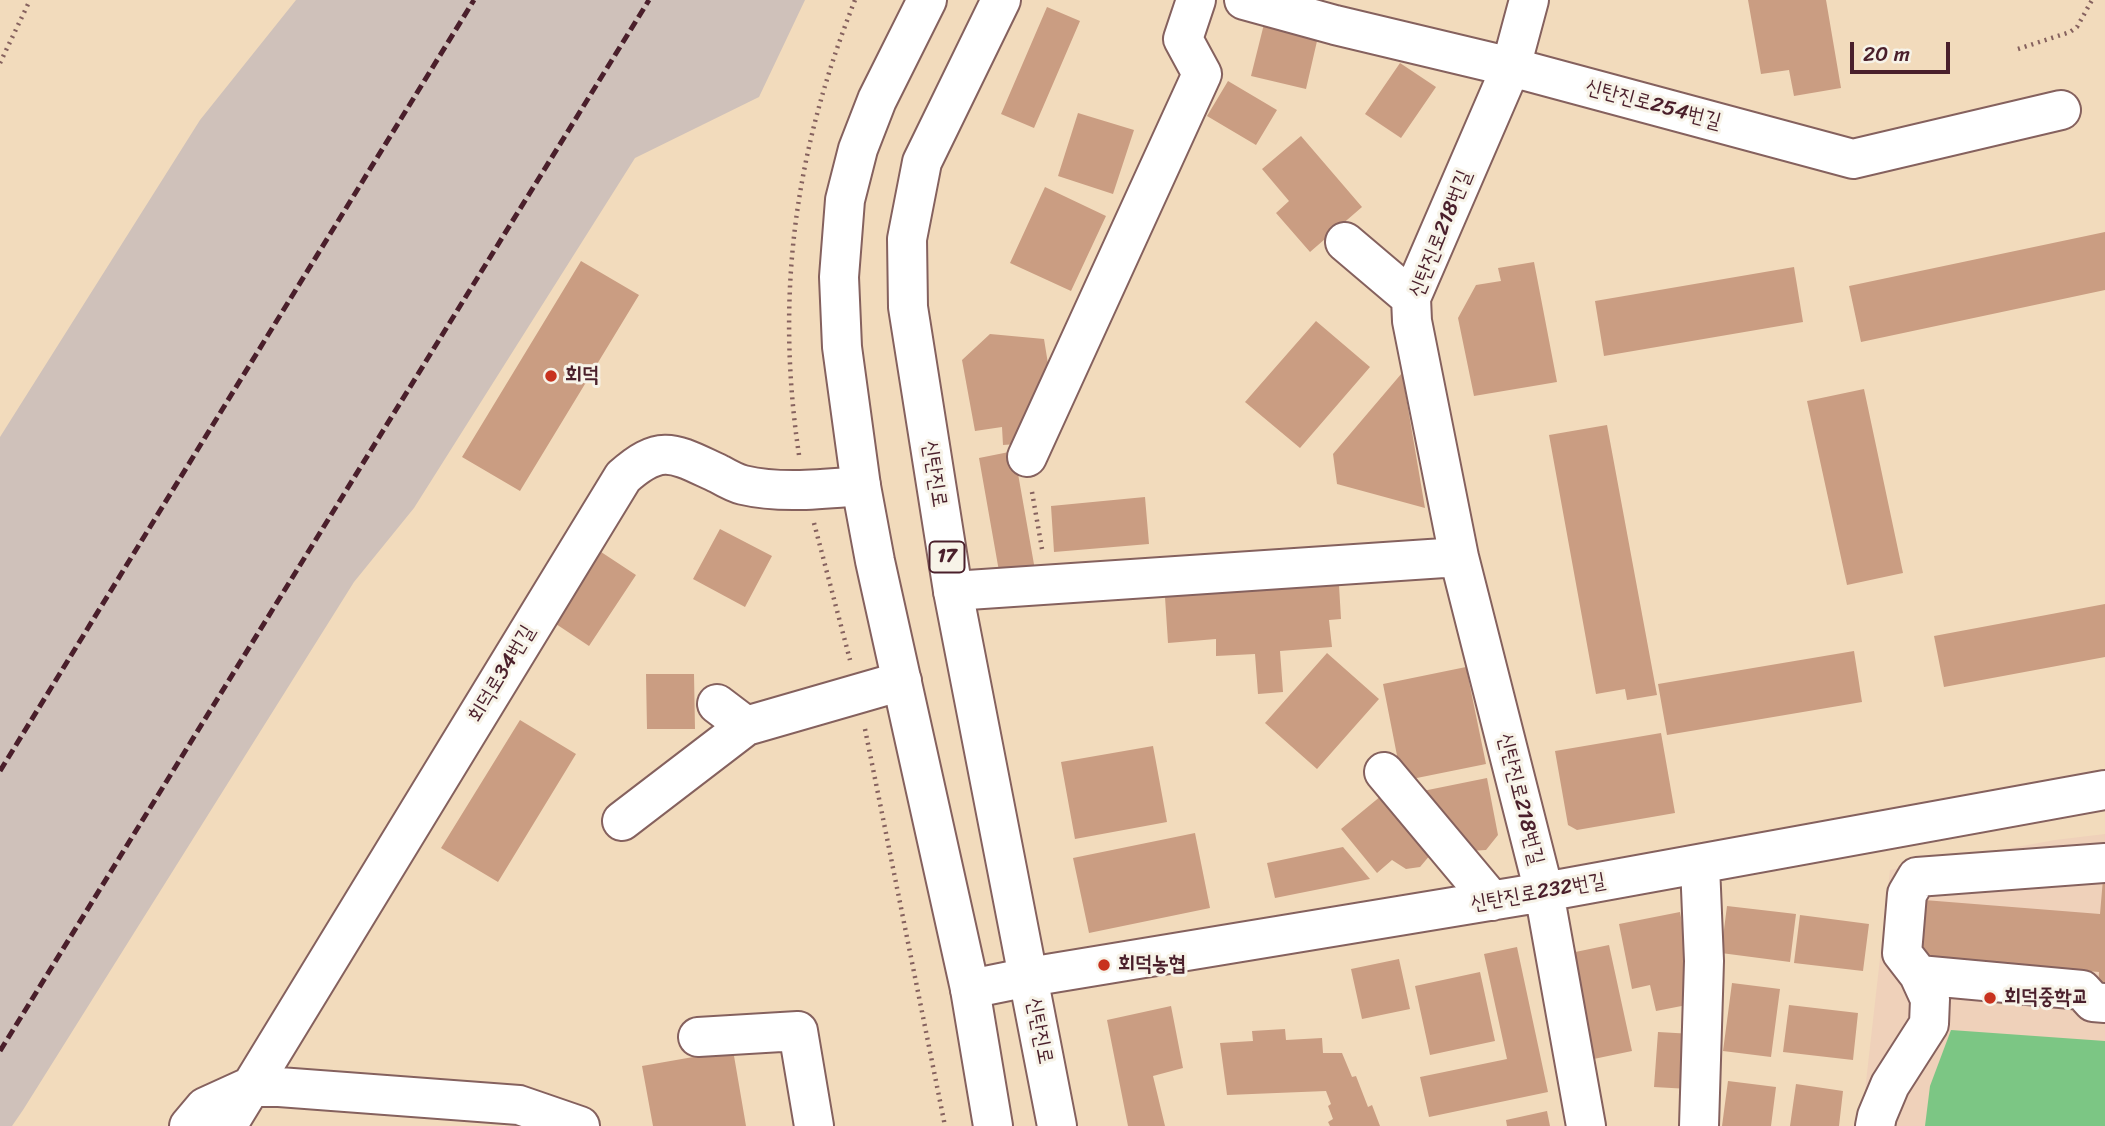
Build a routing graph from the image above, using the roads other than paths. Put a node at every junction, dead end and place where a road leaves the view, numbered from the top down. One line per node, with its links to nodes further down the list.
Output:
1 (899, 0): 9 (street)
2 (927, 0): 9 (street)
3 (1001, 0): 16 (street, 신탄진로 / 17)
4 (1196, 0): 13 (street)
5 (1244, 0): 7 (street, 신탄진로254번길)
6 (1529, 0): 8 (street, 신탄진로218번길)
7 (1338, 13): 8 (street, 신탄진로254번길)
8 (1511, 67): 10 (street, 신탄진로254번길); 12 (street, 신탄진로218번길)
9 (877, 100): 14 (street)
10 (2061, 110)
11 (1345, 243): 12 (street)
12 (1411, 298): 15 (street, 신탄진로218번길)
13 (1027, 457)
14 (861, 486): 17 (street); 30 (street, 회덕로34번길)
15 (1459, 557): 16 (street); 23 (street, 신탄진로218번길)
16 (953, 591): 26 (street, 신탄진로 / 17)
17 (901, 681): 20 (street); 27 (street)
18 (1384, 772): 24 (street)
19 (2105, 790): 22 (street, 신탄진로232번길)
20 (622, 821)
21 (2105, 863): 25 (street)
22 (1700, 865): 23 (street, 신탄진로232번길); 38 (street)
23 (1544, 892): 24 (street, 신탄진로232번길); 37 (street, 신탄진로218번길)
24 (1492, 901): 26 (street, 신탄진로232번길)
25 (1919, 975): 28 (street); 39 (street)
26 (1029, 977): 27 (street, 신탄진로232번길); 36 (street, 신탄진로 / 17)
27 (970, 989): 35 (street)
28 (2105, 1003)
29 (698, 1037): 34 (street)
30 (249, 1087): 31 (street); 32 (street, 회덕로34번길); 33 (street)
31 (189, 1126)
32 (227, 1126)
33 (580, 1126)
34 (814, 1126)
35 (993, 1126)
36 (1057, 1126)
37 (1586, 1126)
38 (1699, 1126)
39 (1875, 1126)

